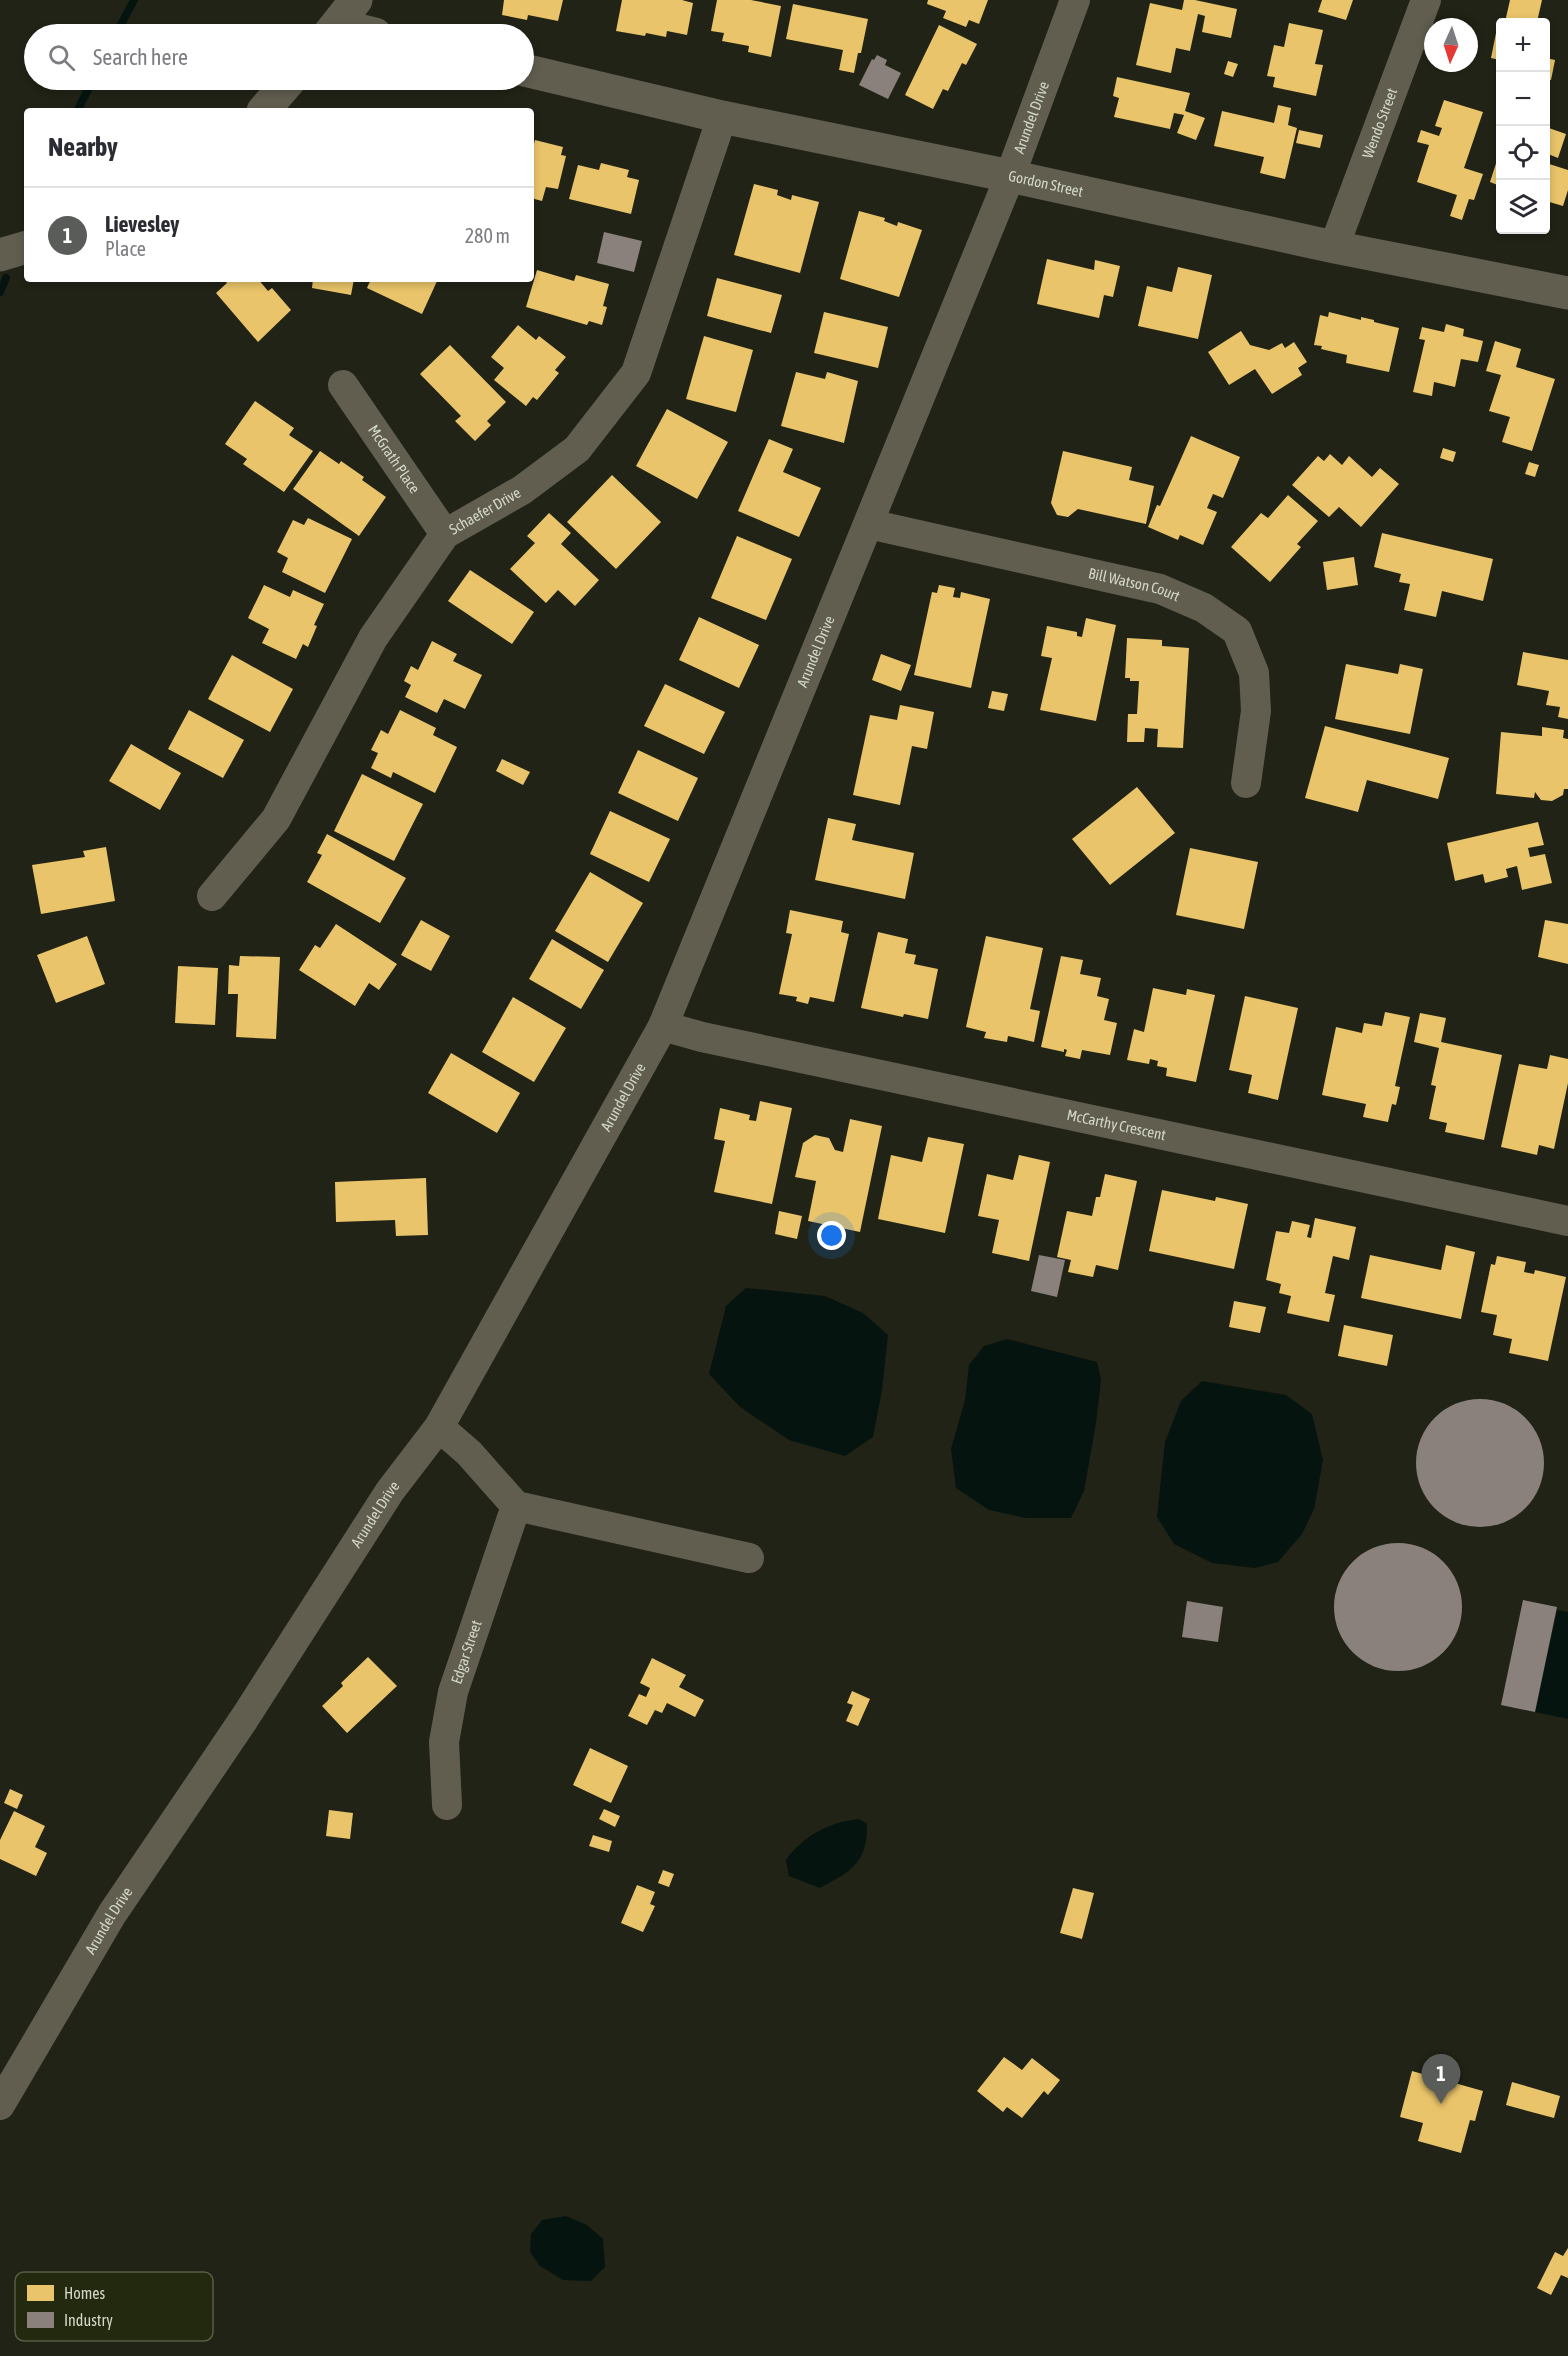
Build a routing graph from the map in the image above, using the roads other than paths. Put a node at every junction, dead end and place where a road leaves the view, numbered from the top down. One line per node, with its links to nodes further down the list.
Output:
1 (1076, 0): 7 (street, Arundel Drive)
2 (1426, 0): 8 (street, Wendo Street)
3 (534, 72): 6 (street, Gordon Street)
4 (281, 90): 5 (street)
5 (266, 108)
6 (723, 117): 7 (street, Gordon Street); 14 (street, Schaefer Drive)
7 (1010, 176): 8 (street, Gordon Street); 13 (street, Arundel Drive)
8 (1334, 247): 11 (street, Gordon Street)
9 (24, 248): 10 (street)
10 (0, 255)
11 (1568, 294)
12 (343, 385): 14 (street, McGrath Place)
13 (868, 524): 15 (street, Bill Watson Court); 17 (street, Arundel Drive)
14 (445, 534): 16 (street, Schaefer Drive)
15 (1246, 783)
16 (212, 896)
17 (663, 1026): 18 (street, McCarthy Crescent); 19 (street, Arundel Drive)
18 (1568, 1221)
19 (439, 1426): 20 (street); 23 (street, Arundel Drive)
20 (516, 1506): 21 (street); 22 (street, Edgar Street)
21 (749, 1558)
22 (447, 1805)
23 (0, 2105)

